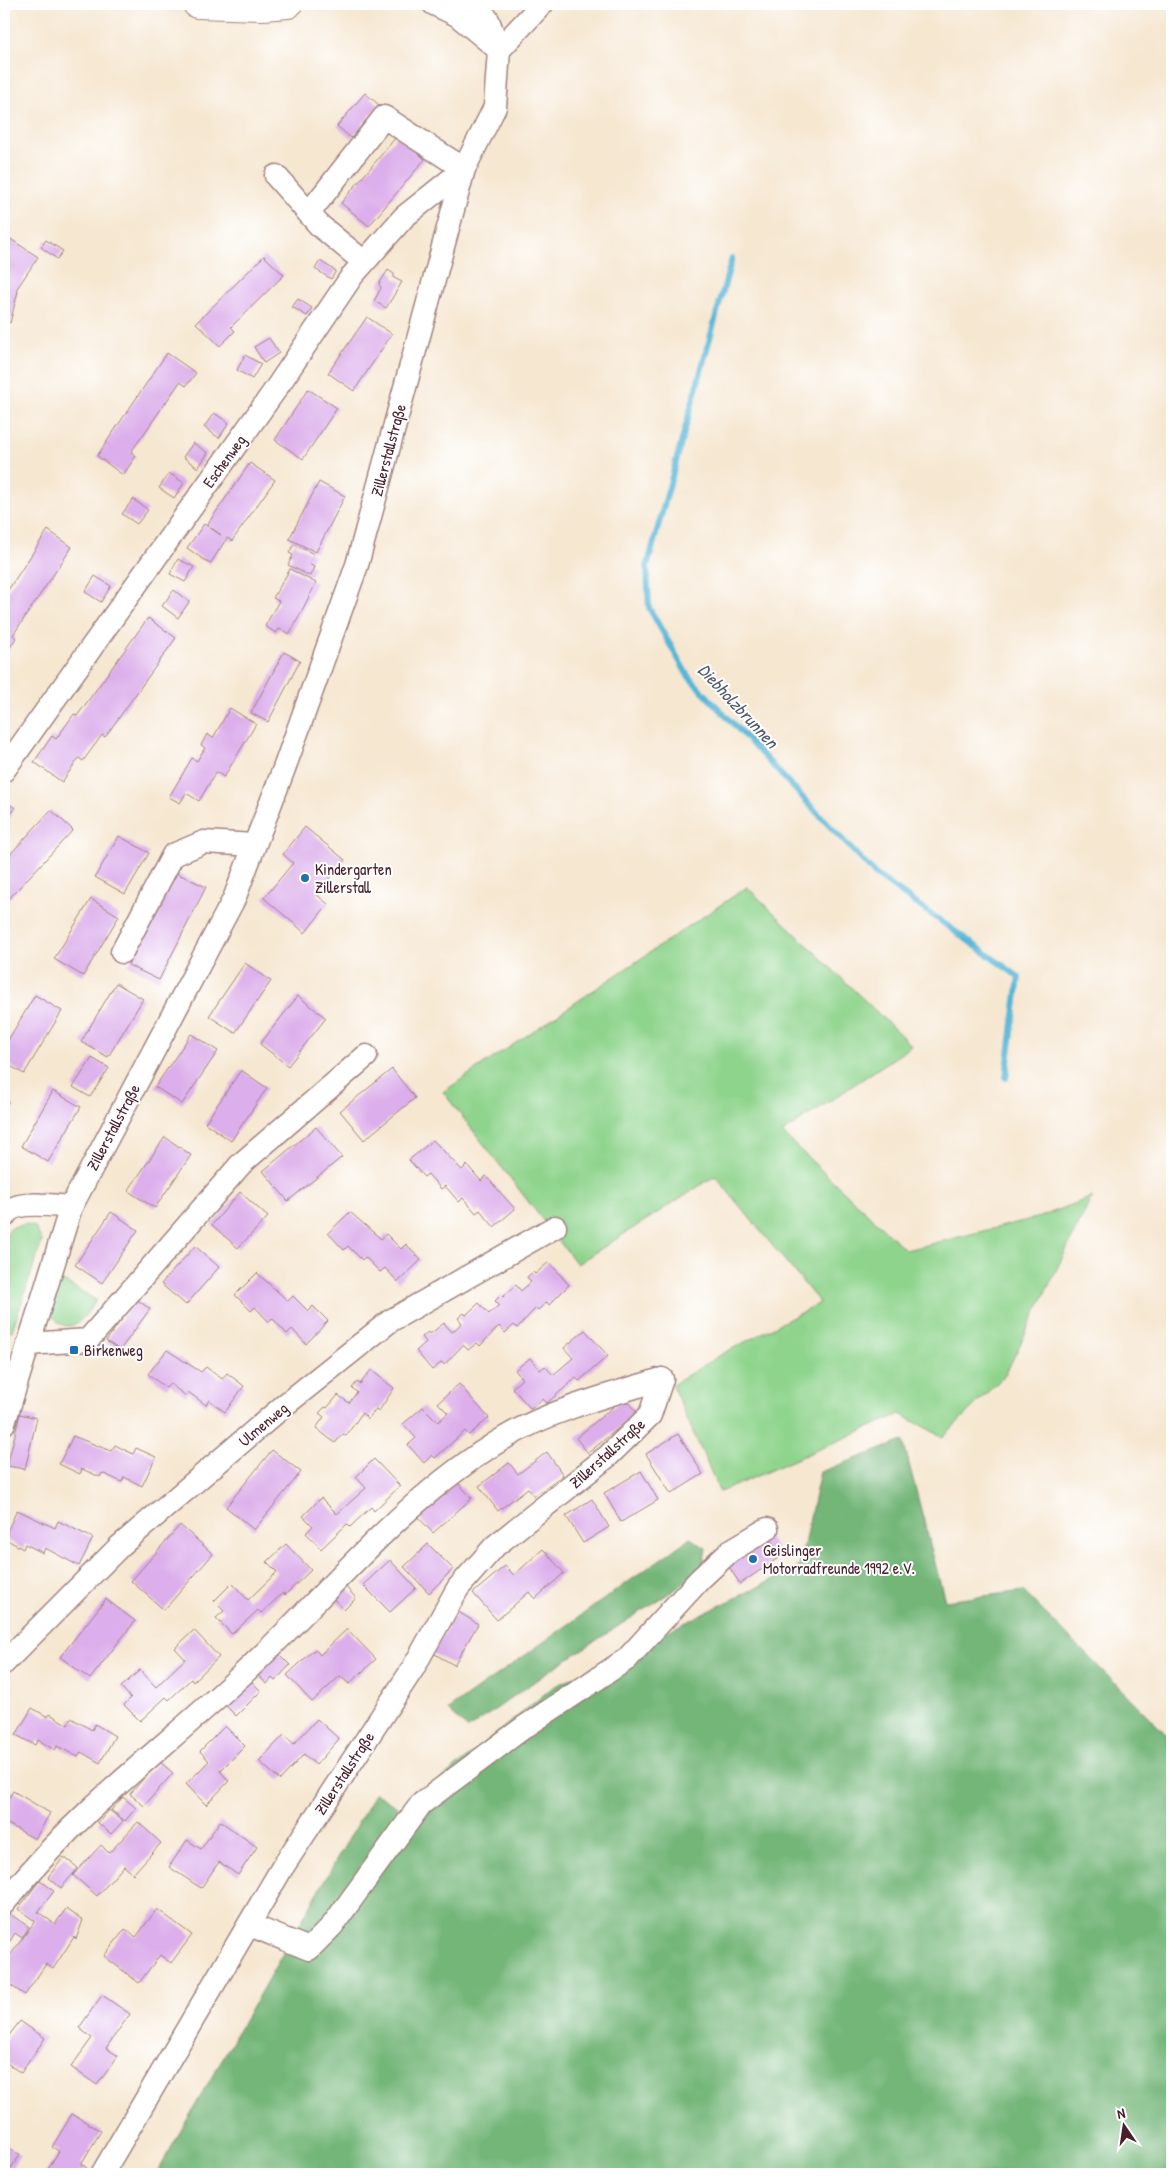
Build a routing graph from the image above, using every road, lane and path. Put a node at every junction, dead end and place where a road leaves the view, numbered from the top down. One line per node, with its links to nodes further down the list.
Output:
1 (197, 4): 2 (main road)
2 (288, 4)
3 (434, 4): 5 (street)
4 (542, 4): 7 (street)
5 (452, 9): 7 (street)
6 (483, 9): 7 (street, Zillerstallstraße)
7 (499, 50): 8 (street, Zillerstallstraße)
8 (464, 169): 10 (street); 11 (street, Eschenweg); 13 (street, Zillerstallstraße)
9 (276, 176): 10 (street)
10 (309, 213): 11 (street)
11 (364, 262): 12 (street, Eschenweg)
12 (4, 770)
13 (254, 845): 14 (street); 16 (street, Zillerstallstraße)
14 (122, 952)
15 (366, 1056): 19 (street)
16 (71, 1207): 17 (street); 19 (street, Zillerstallstraße)
17 (4, 1217)
18 (555, 1227): 22 (street, Ulmenweg)
19 (28, 1344): 20 (street, Zillerstallstraße)
20 (4, 1422)
21 (766, 1529): 24 (street)
22 (4, 1663)
23 (4, 1903): 24 (street, Zillerstallstraße)
24 (250, 1925): 25 (street, Zillerstallstraße)
25 (102, 2174)

